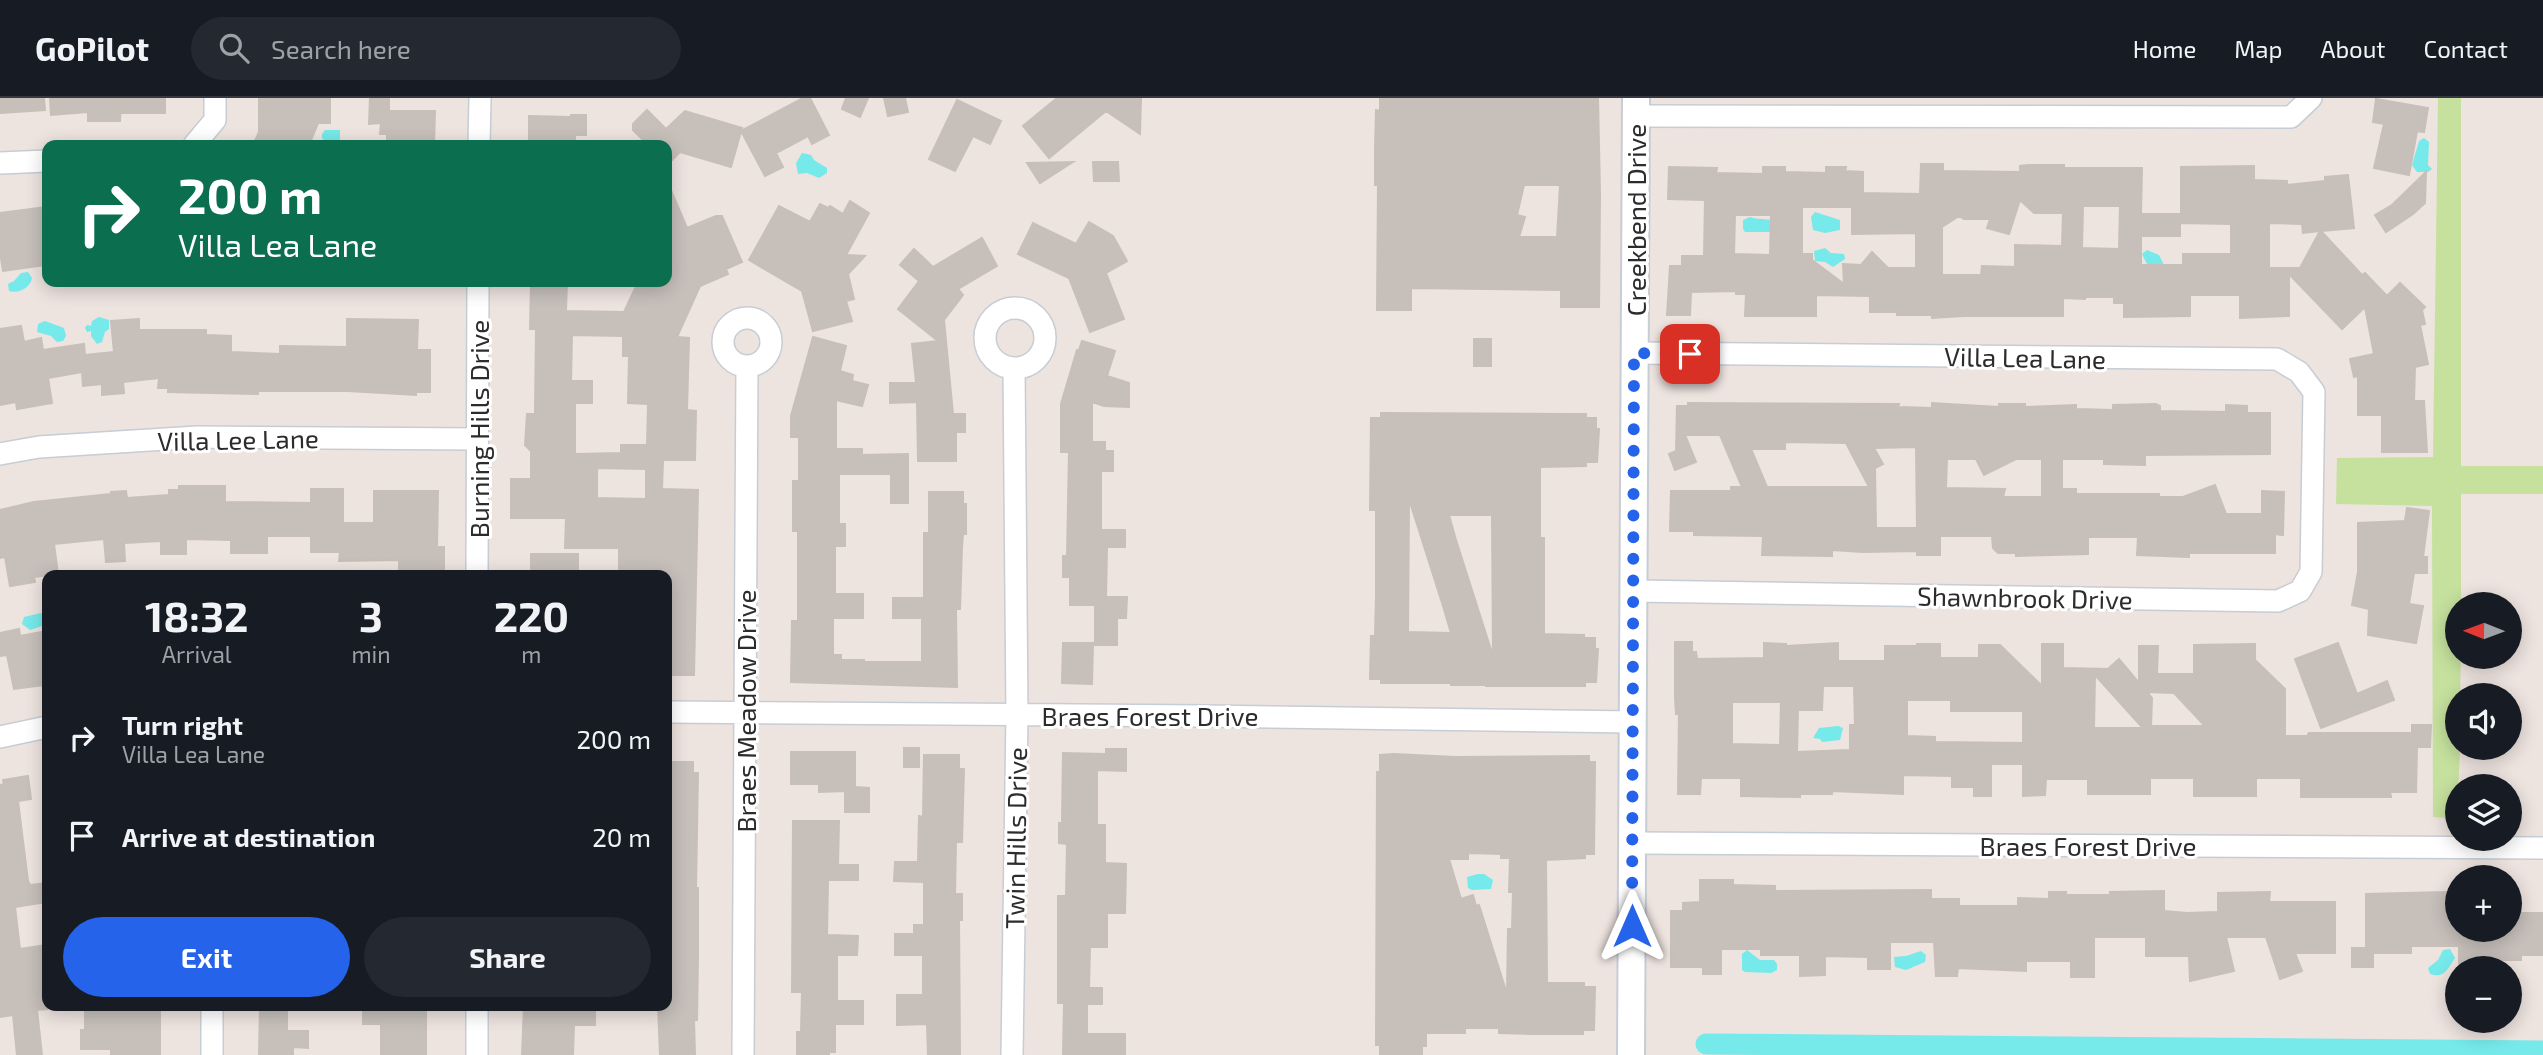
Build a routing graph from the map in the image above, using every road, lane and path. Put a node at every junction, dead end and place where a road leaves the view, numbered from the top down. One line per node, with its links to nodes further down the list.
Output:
1 (215, 98): 5 (street)
2 (480, 98): 6 (street)
3 (2311, 98): 4 (street)
4 (1636, 107): 10 (street, Creekbend Drive)
5 (198, 140)
6 (480, 140)
7 (42, 161): 8 (street)
8 (0, 163)
9 (478, 287): 13 (street, Burning Hills Drive)
10 (1634, 353): 15 (street, Villa Lea Lane); 17 (street, Creekbend Drive)
11 (747, 366): 19 (street, Braes Meadow Drive)
12 (1014, 368): 20 (street, Twin Hills Drive)
13 (477, 439): 14 (street, Villa Lee Lane); 16 (street, Burning Hills Drive)
14 (0, 454)
15 (2313, 480): 17 (street, Shawnbrook Drive)
16 (477, 570)
17 (1633, 591): 21 (street, Creekbend Drive)
18 (672, 712): 19 (street, Braes Forest Drive)
19 (745, 712): 20 (street, Braes Forest Drive); 30 (street, Braes Meadow Drive)
20 (1017, 715): 21 (street, Braes Forest Drive); 31 (street, Twin Hills Drive)
21 (1633, 722): 24 (street, Creekbend Drive)
22 (42, 728): 23 (street)
23 (0, 737)
24 (1632, 843): 25 (street, Braes Forest Drive); 32 (street, Creekbend Drive)
25 (2543, 848)
26 (212, 1011): 28 (street)
27 (477, 1011): 29 (street)
28 (212, 1055)
29 (477, 1055)
30 (743, 1055)
31 (1012, 1055)
32 (1631, 1055)

